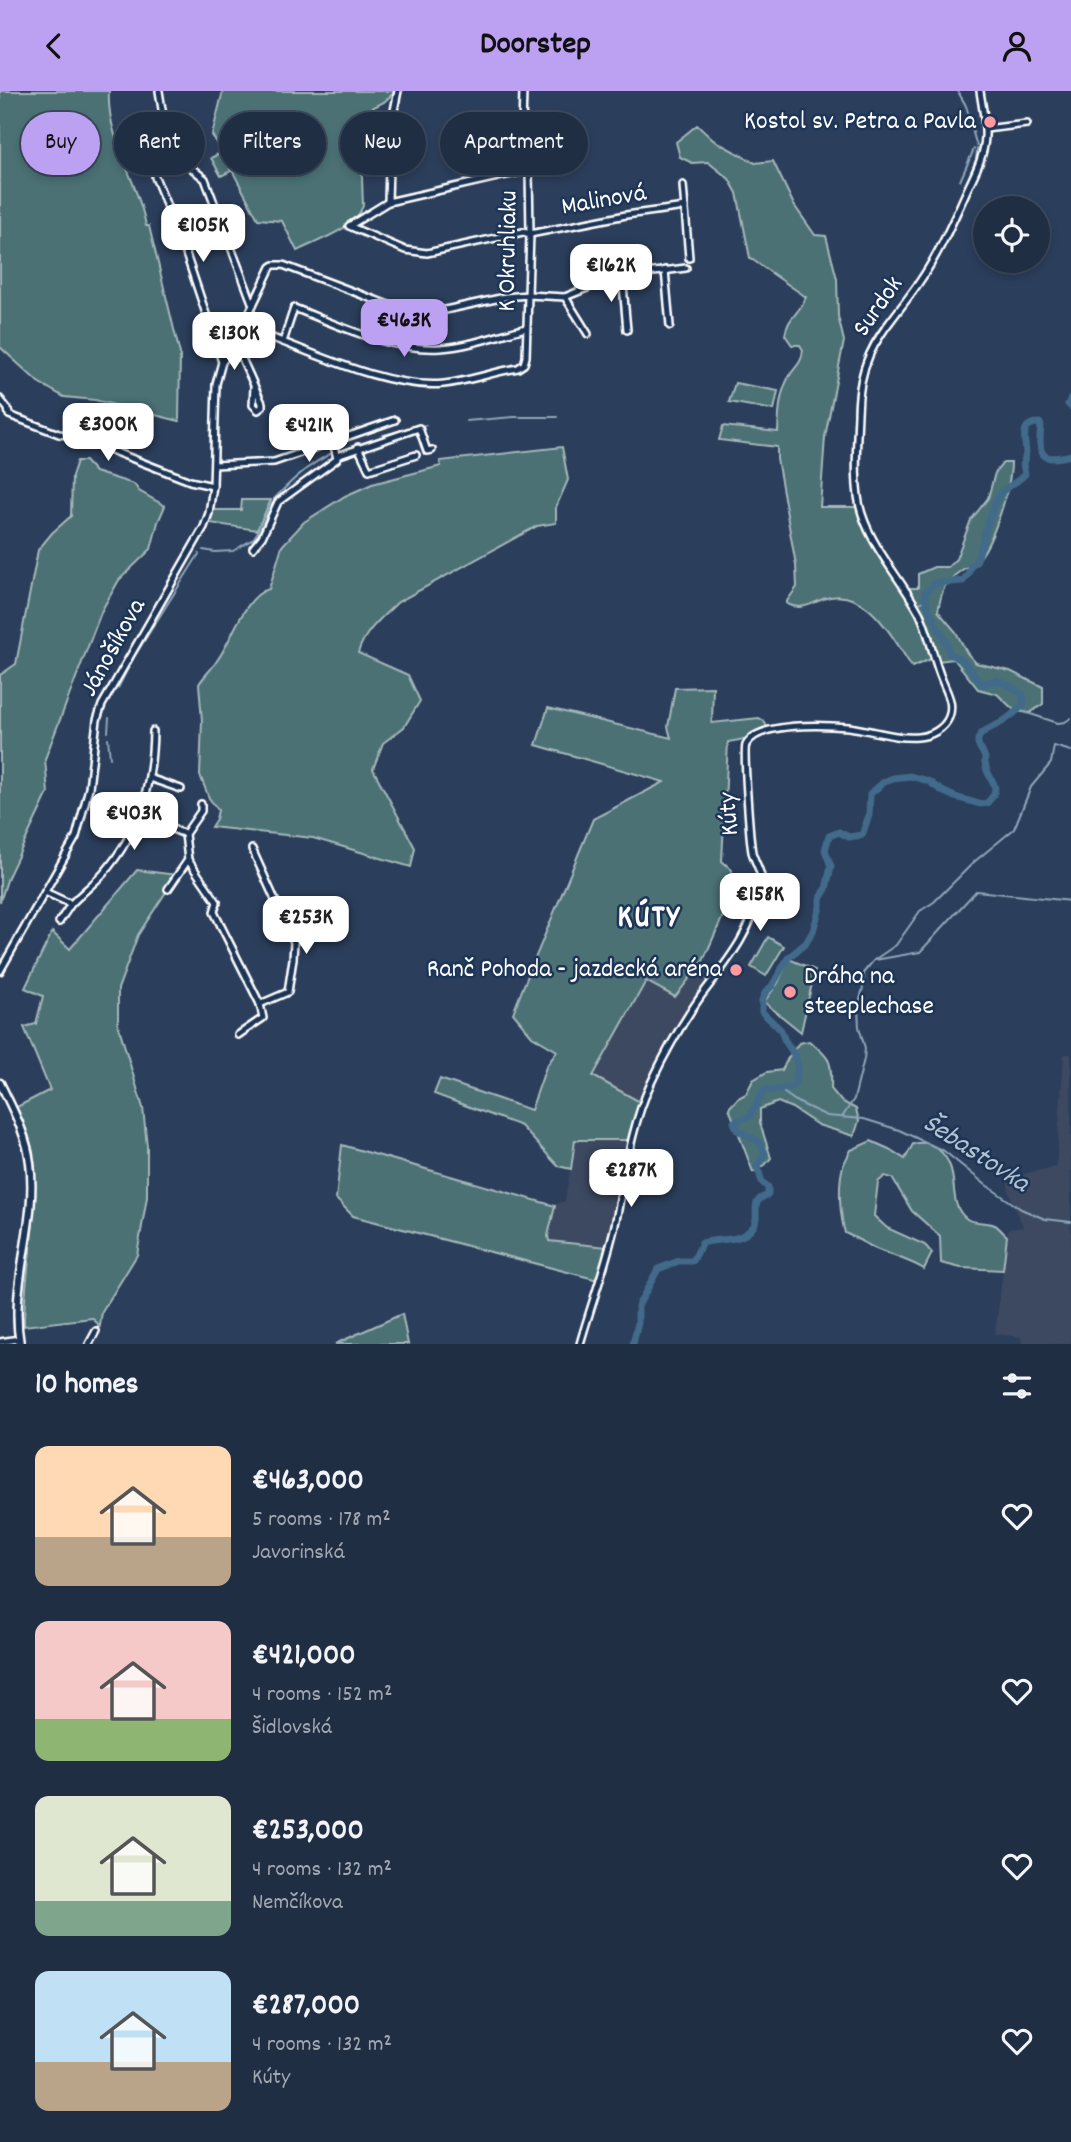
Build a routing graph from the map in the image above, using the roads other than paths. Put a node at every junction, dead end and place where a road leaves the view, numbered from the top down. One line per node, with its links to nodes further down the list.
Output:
1 (159, 91): 19 (street)
2 (398, 91): 12 (street)
3 (523, 91): 5 (street, K Okruhliaku)
4 (979, 91): 7 (street, Surdok)
5 (522, 112)
6 (1027, 124): 7 (street)
7 (985, 129): 45 (street, Surdok)
8 (507, 175): 12 (street)
9 (529, 175): 14 (street, K Okruhliaku)
10 (155, 177): 31 (street)
11 (683, 185): 13 (street)
12 (388, 202): 14 (street, Malinová)
13 (685, 207): 14 (street, Malinová); 15 (street)
14 (530, 234): 20 (street, K Okruhliaku)
15 (689, 258)
16 (686, 268): 17 (street)
17 (665, 270): 18 (street); 24 (street)
18 (622, 274): 22 (street); 27 (street)
19 (244, 285): 21 (street); 23 (street)
20 (528, 295): 21 (street); 22 (street); 26 (street, K Okruhliaku)
21 (257, 297): 23 (street)
22 (565, 297): 28 (street)
23 (253, 305): 25 (street)
24 (670, 326)
25 (243, 327): 29 (street); 30 (street)
26 (526, 328): 29 (street); 29 (street, K Okruhliaku)
27 (627, 330)
28 (588, 334)
29 (283, 342)
30 (233, 348): 31 (street); 32 (street)
31 (222, 362): 42 (street, Jánošíkova)
32 (254, 387)
33 (0, 400): 35 (street)
34 (0, 415): 35 (street)
35 (9, 415): 43 (street)
36 (395, 420): 37 (street)
37 (333, 442): 41 (street); 42 (street)
38 (358, 447): 39 (street); 40 (street); 41 (street)
39 (432, 450)
40 (416, 455)
41 (337, 456): 44 (street)
42 (214, 465): 43 (street, Jánošíkova)
43 (213, 486): 55 (street, Jánošíkova)
44 (253, 548)
45 (925, 625): 66 (street, Kúty)
46 (153, 731): 47 (street)
47 (149, 778): 48 (street); 50 (street)
48 (181, 789)
49 (201, 804): 51 (street)
50 (140, 816): 51 (street); 56 (street)
51 (185, 834): 53 (street)
52 (252, 849): 59 (street)
53 (188, 860): 54 (street); 59 (street)
54 (168, 889)
55 (45, 892): 56 (street); 58 (street, Jánošíkova)
56 (71, 904): 57 (street)
57 (59, 922)
58 (0, 971)
59 (260, 1004): 60 (street)
60 (238, 1035)
61 (0, 1083): 63 (main road)
62 (96, 1331): 65 (street)
63 (19, 1341): 64 (street)
64 (0, 1342)
65 (89, 1344)
66 (580, 1344)

